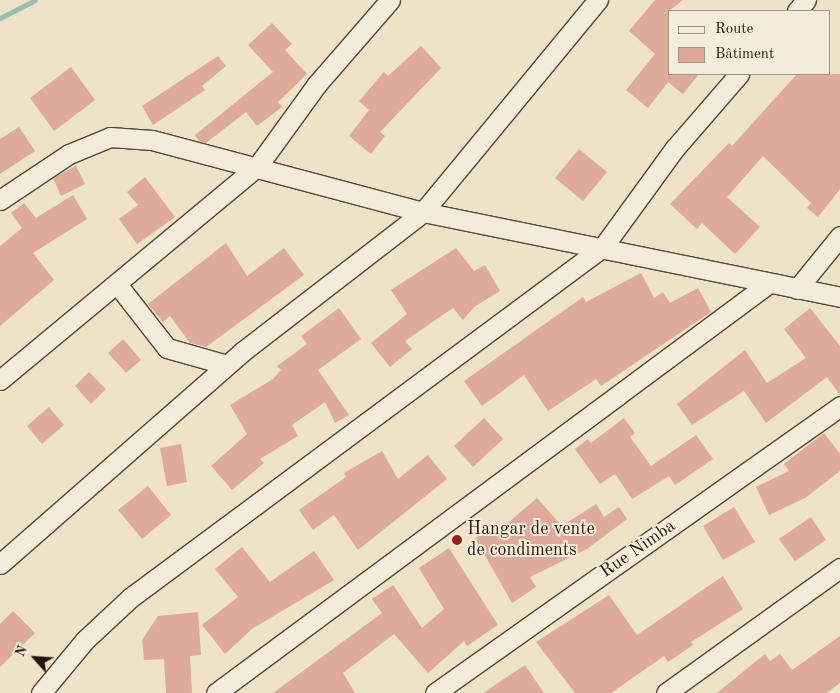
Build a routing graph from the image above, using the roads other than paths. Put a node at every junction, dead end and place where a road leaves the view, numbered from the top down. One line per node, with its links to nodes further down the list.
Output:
1 (390, 0): 6 (street)
2 (598, 0): 8 (street)
3 (806, 0): 4 (street)
4 (798, 10)
5 (738, 75): 10 (street)
6 (257, 167): 7 (street); 8 (street); 11 (street)
7 (0, 200)
8 (423, 212): 10 (street); 15 (street)
9 (840, 236): 13 (street)
10 (603, 247): 12 (street); 20 (street)
11 (117, 284): 15 (street); 16 (street)
12 (768, 284): 13 (street); 21 (street)
13 (797, 289): 14 (street)
14 (840, 297)
15 (227, 365): 18 (street)
16 (0, 380)
17 (837, 413): 22 (street, Rue Nimba)
18 (0, 564)
19 (840, 568): 23 (street)
20 (41, 693)
21 (216, 693)
22 (435, 693)
23 (666, 693)

